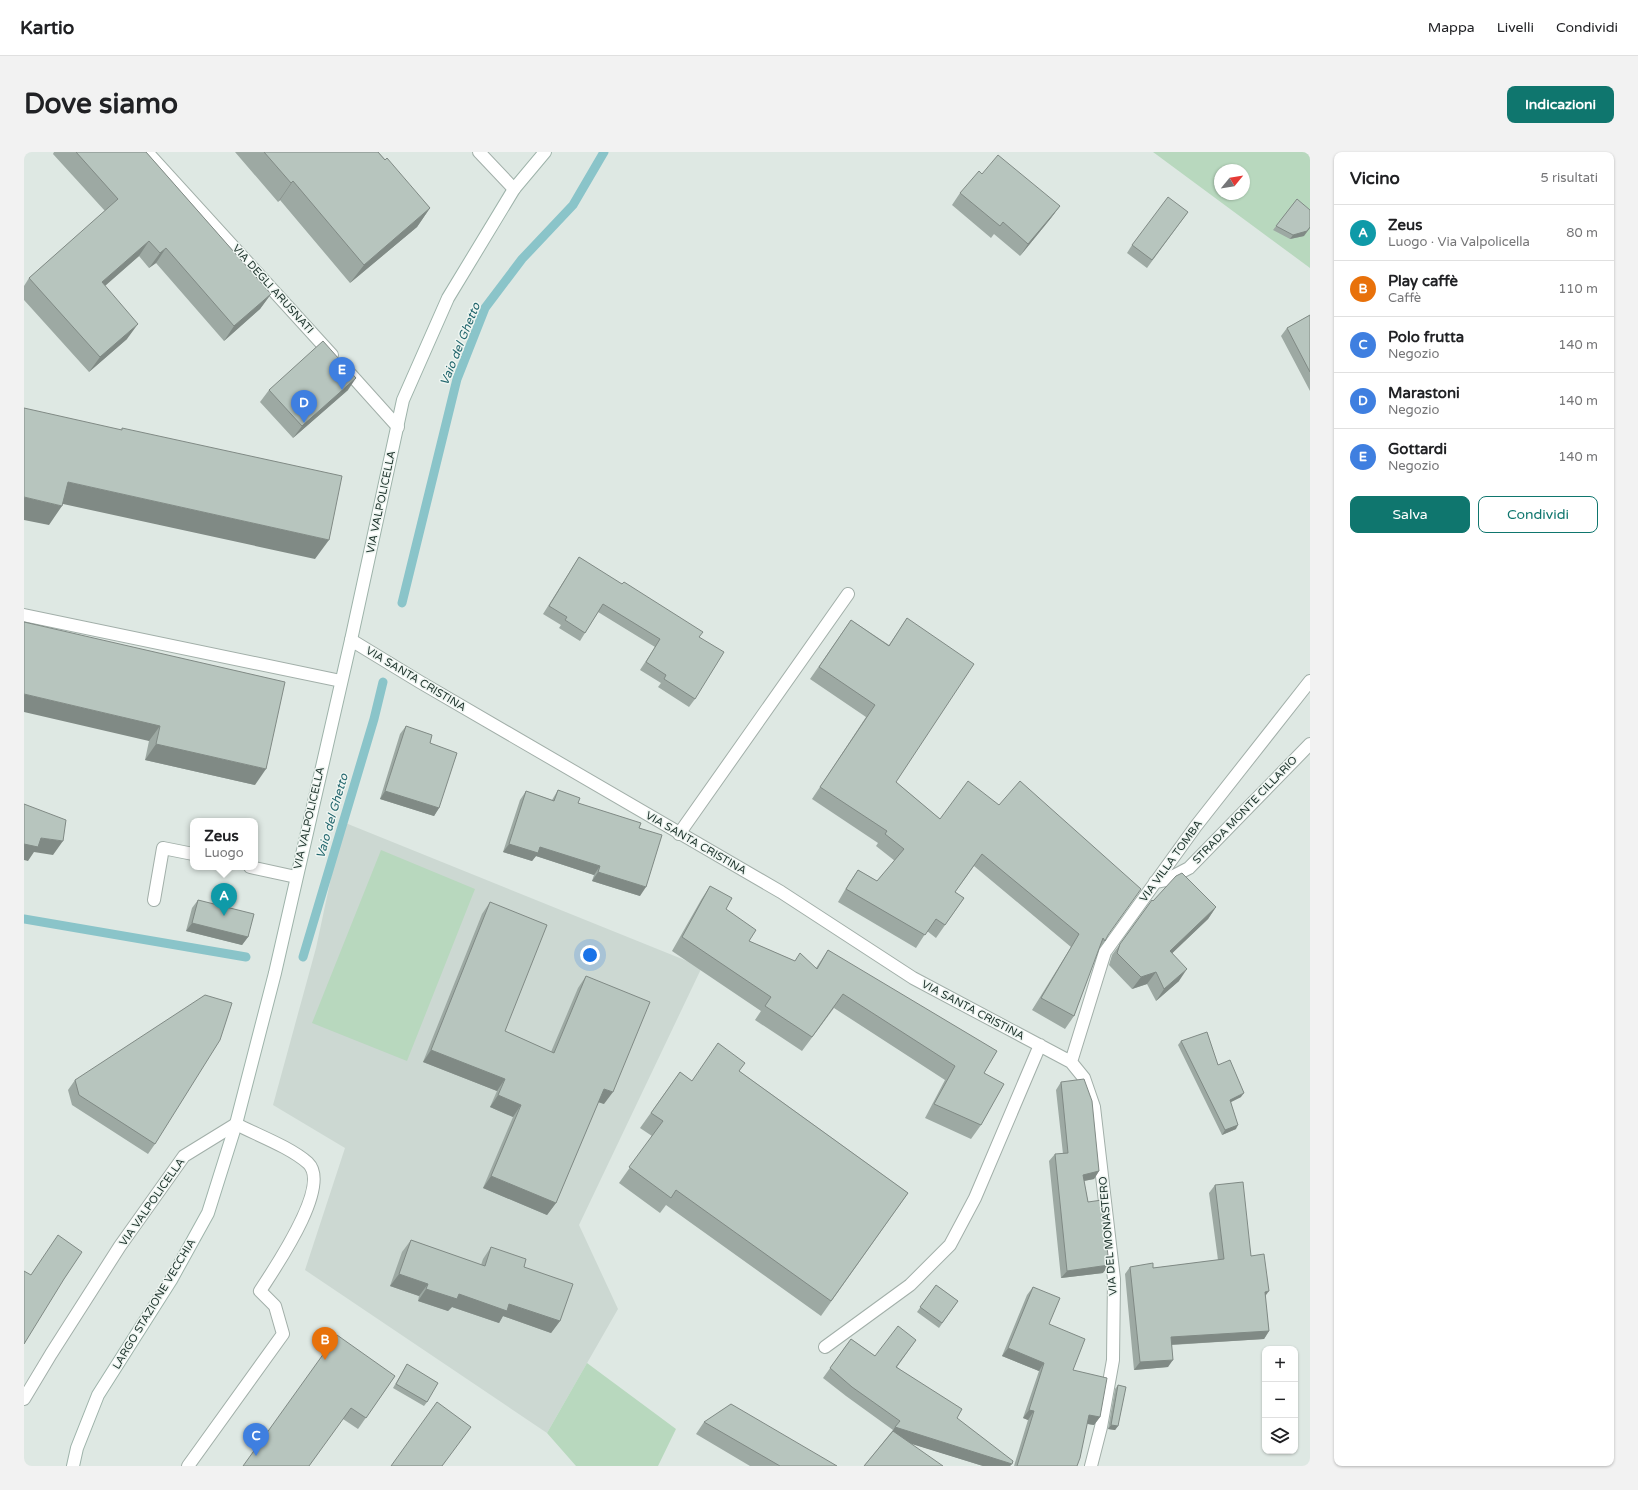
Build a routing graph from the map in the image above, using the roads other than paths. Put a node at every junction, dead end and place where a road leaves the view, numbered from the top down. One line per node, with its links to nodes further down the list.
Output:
1 (148, 152): 5 (street, VIA DEGLI ARUSNATI)
2 (479, 152): 4 (street)
3 (545, 152): 4 (street, VIA VALPOLICELLA)
4 (514, 189): 5 (street, VIA VALPOLICELLA)
5 (398, 427): 8 (street, VIA VALPOLICELLA)
6 (848, 594): 12 (street)
7 (24, 615): 9 (street)
8 (351, 640): 9 (street, VIA VALPOLICELLA); 12 (street, VIA SANTA CRISTINA)
9 (341, 681): 15 (street, VIA VALPOLICELLA)
10 (1310, 681): 16 (street, VIA VILLA TOMBA)
11 (1310, 744): 16 (street, STRADA MONTE CILLARIO)
12 (679, 834): 18 (street, VIA SANTA CRISTINA)
13 (190, 853): 17 (street)
14 (258, 869): 15 (street)
15 (296, 877): 21 (street, VIA VALPOLICELLA)
16 (1155, 882): 19 (street, VIA VILLA TOMBA)
17 (154, 900)
18 (1040, 1045): 19 (street, VIA SANTA CRISTINA); 22 (street)
19 (1071, 1062): 20 (street, VIA SANTA CRISTINA)
20 (1084, 1078): 26 (street, VIA DEL MONASTERO)
21 (236, 1124): 23 (street, VIA VALPOLICELLA); 24 (street, LARGO STAZIONE VECCHIA); 25 (street)
22 (825, 1347)
23 (24, 1399)
24 (73, 1466)
25 (188, 1466)
26 (1091, 1466)

